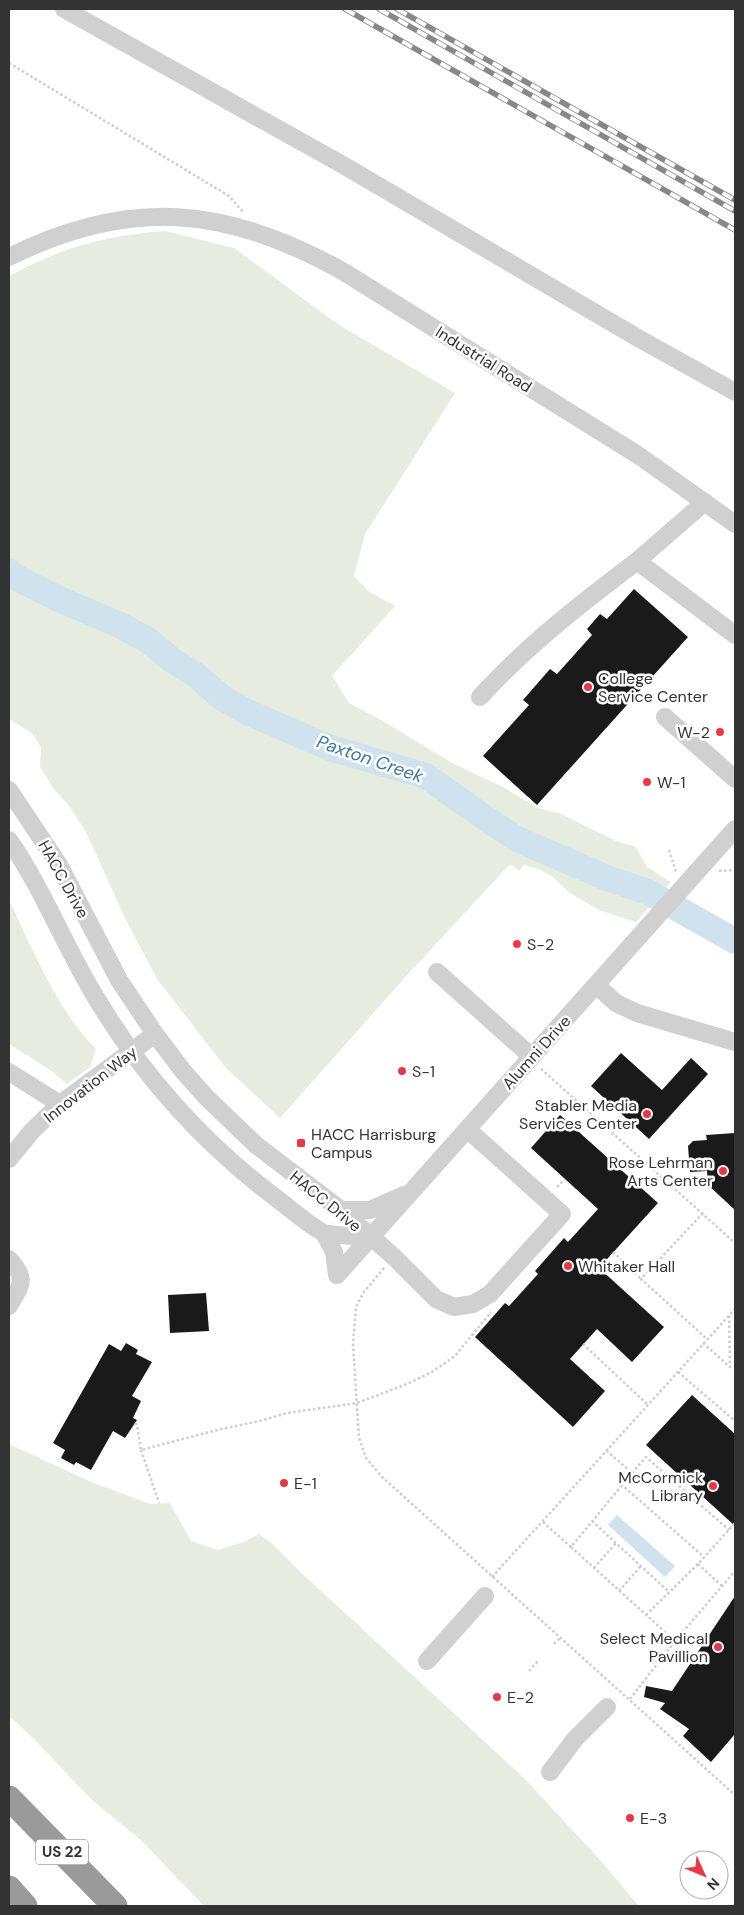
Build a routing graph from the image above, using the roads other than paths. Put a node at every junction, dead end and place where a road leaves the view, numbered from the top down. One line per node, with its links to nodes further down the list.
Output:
1 (64, 9): 3 (street)
2 (9, 257): 4 (street, Industrial Road)
3 (735, 392)
4 (705, 502): 5 (street, Industrial Road); 6 (street)
5 (735, 524)
6 (636, 561): 7 (street); 8 (street)
7 (735, 635)
8 (480, 697)
9 (665, 717): 10 (street)
10 (735, 779)
11 (9, 790): 16 (street, HACC Drive)
12 (735, 829): 15 (street, Alumni Drive)
13 (9, 840): 18 (street, HACC Drive)
14 (437, 972): 19 (street)
15 (596, 985): 17 (street); 19 (street, Alumni Drive)
16 (155, 1034): 18 (street, Innovation Way); 25 (street, HACC Drive)
17 (735, 1042)
18 (132, 1051): 21 (street, Innovation Way); 26 (street, HACC Drive)
19 (536, 1063): 22 (street, Alumni Drive)
20 (9, 1072): 21 (street)
21 (60, 1104): 23 (street, Innovation Way)
22 (467, 1129): 24 (street, Alumni Drive); 27 (street)
23 (9, 1159)
24 (412, 1192): 25 (street); 27 (street, Alumni Drive)
25 (340, 1210): 27 (street, HACC Drive)
26 (324, 1233): 27 (street, HACC Drive); 27 (street, Alumni Drive)
27 (371, 1237)
28 (9, 1259): 29 (street)
29 (9, 1306)
30 (485, 1596): 31 (street)
31 (427, 1661)
32 (607, 1707): 33 (street)
33 (550, 1772)
34 (9, 1798): 37 (highway, US 22)
35 (9, 1888): 36 (highway)
36 (25, 1906)
37 (115, 1906)

